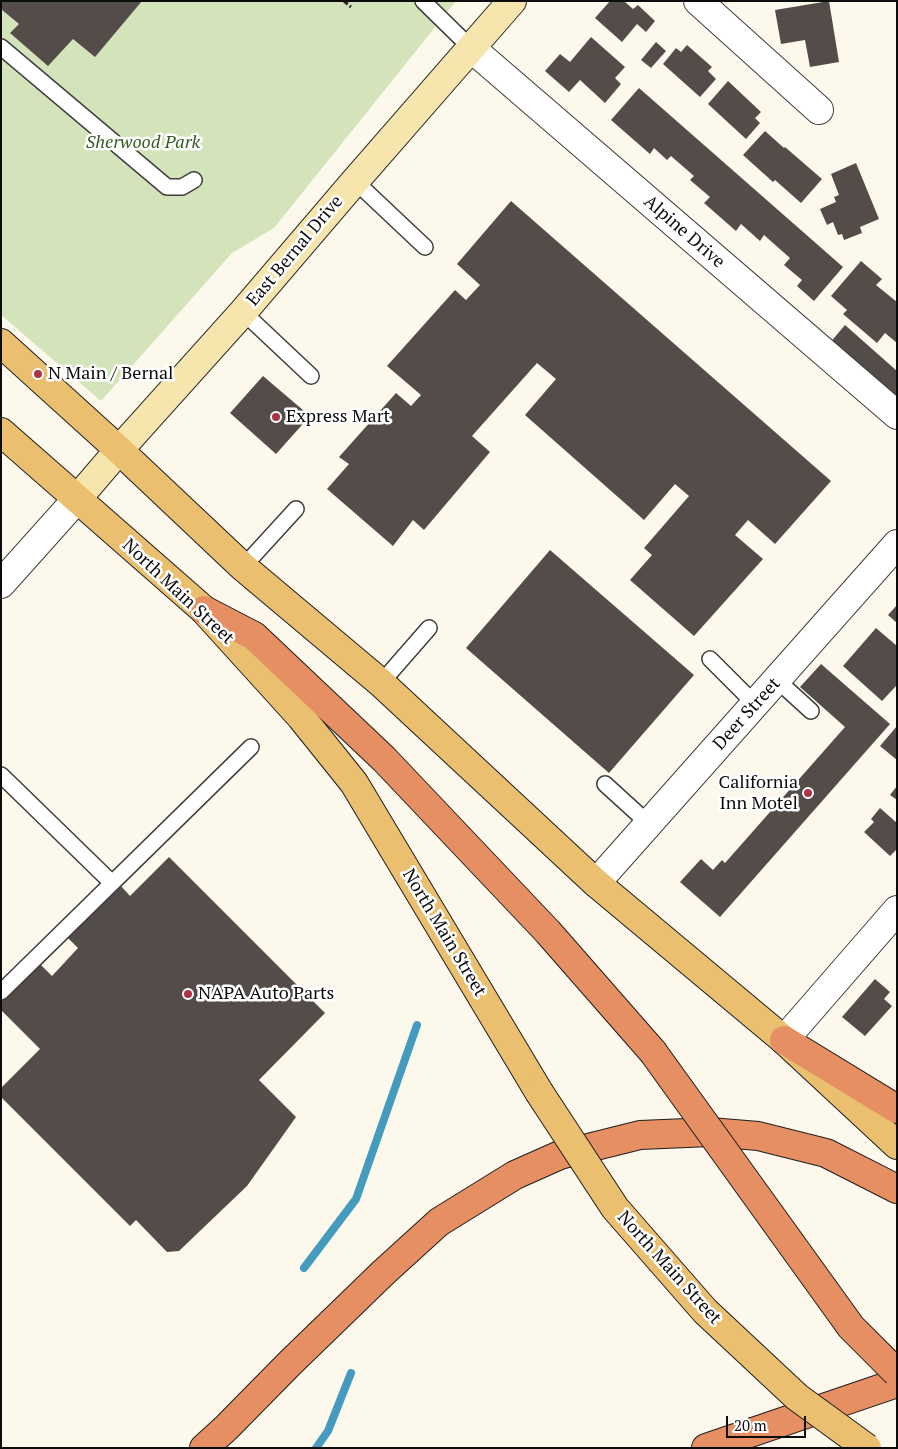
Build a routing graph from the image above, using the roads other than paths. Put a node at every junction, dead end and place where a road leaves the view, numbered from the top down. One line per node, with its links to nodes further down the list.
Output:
1 (423, 1): 5 (lane)
2 (512, 1): 5 (main road, East Bernal Drive)
3 (698, 1): 6 (street)
4 (1, 47): 7 (lane)
5 (471, 48): 8 (main road, East Bernal Drive); 13 (street, Alpine Drive)
6 (820, 110)
7 (194, 180)
8 (355, 181): 9 (lane); 10 (main road, East Bernal Drive)
9 (425, 247)
10 (243, 312): 12 (lane); 15 (main road, East Bernal Drive)
11 (1, 343): 15 (main road)
12 (311, 376)
13 (897, 415)
14 (1, 432): 16 (main road, North Main Street)
15 (119, 450): 16 (main road, East Bernal Drive); 19 (main road)
16 (77, 499): 20 (street); 21 (main road, North Main Street)
17 (296, 509): 19 (lane)
18 (897, 544): 24 (street, Deer Street)
19 (243, 567): 25 (main road)
20 (1, 584)
21 (204, 610): 40 (highway, bridge); 44 (main road, North Main Street, bridge)
22 (429, 628): 25 (lane)
23 (710, 659): 26 (lane)
24 (777, 680): 26 (street, Deer Street); 27 (lane)
25 (381, 682): 33 (main road)
26 (755, 704): 31 (street, Deer Street)
27 (811, 711)
28 (250, 747): 32 (lane)
29 (1, 775): 32 (lane)
30 (605, 784): 31 (lane)
31 (649, 824): 33 (street, Deer Street)
32 (112, 883): 35 (lane)
33 (596, 883): 36 (main road)
34 (897, 910): 36 (street)
35 (1, 992)
36 (784, 1040): 37 (highway); 38 (main road)
37 (897, 1108)
38 (897, 1145)
39 (897, 1189): 42 (highway)
40 (897, 1373)
41 (897, 1383): 43 (highway)
42 (204, 1448)
43 (706, 1448)
44 (867, 1448)

